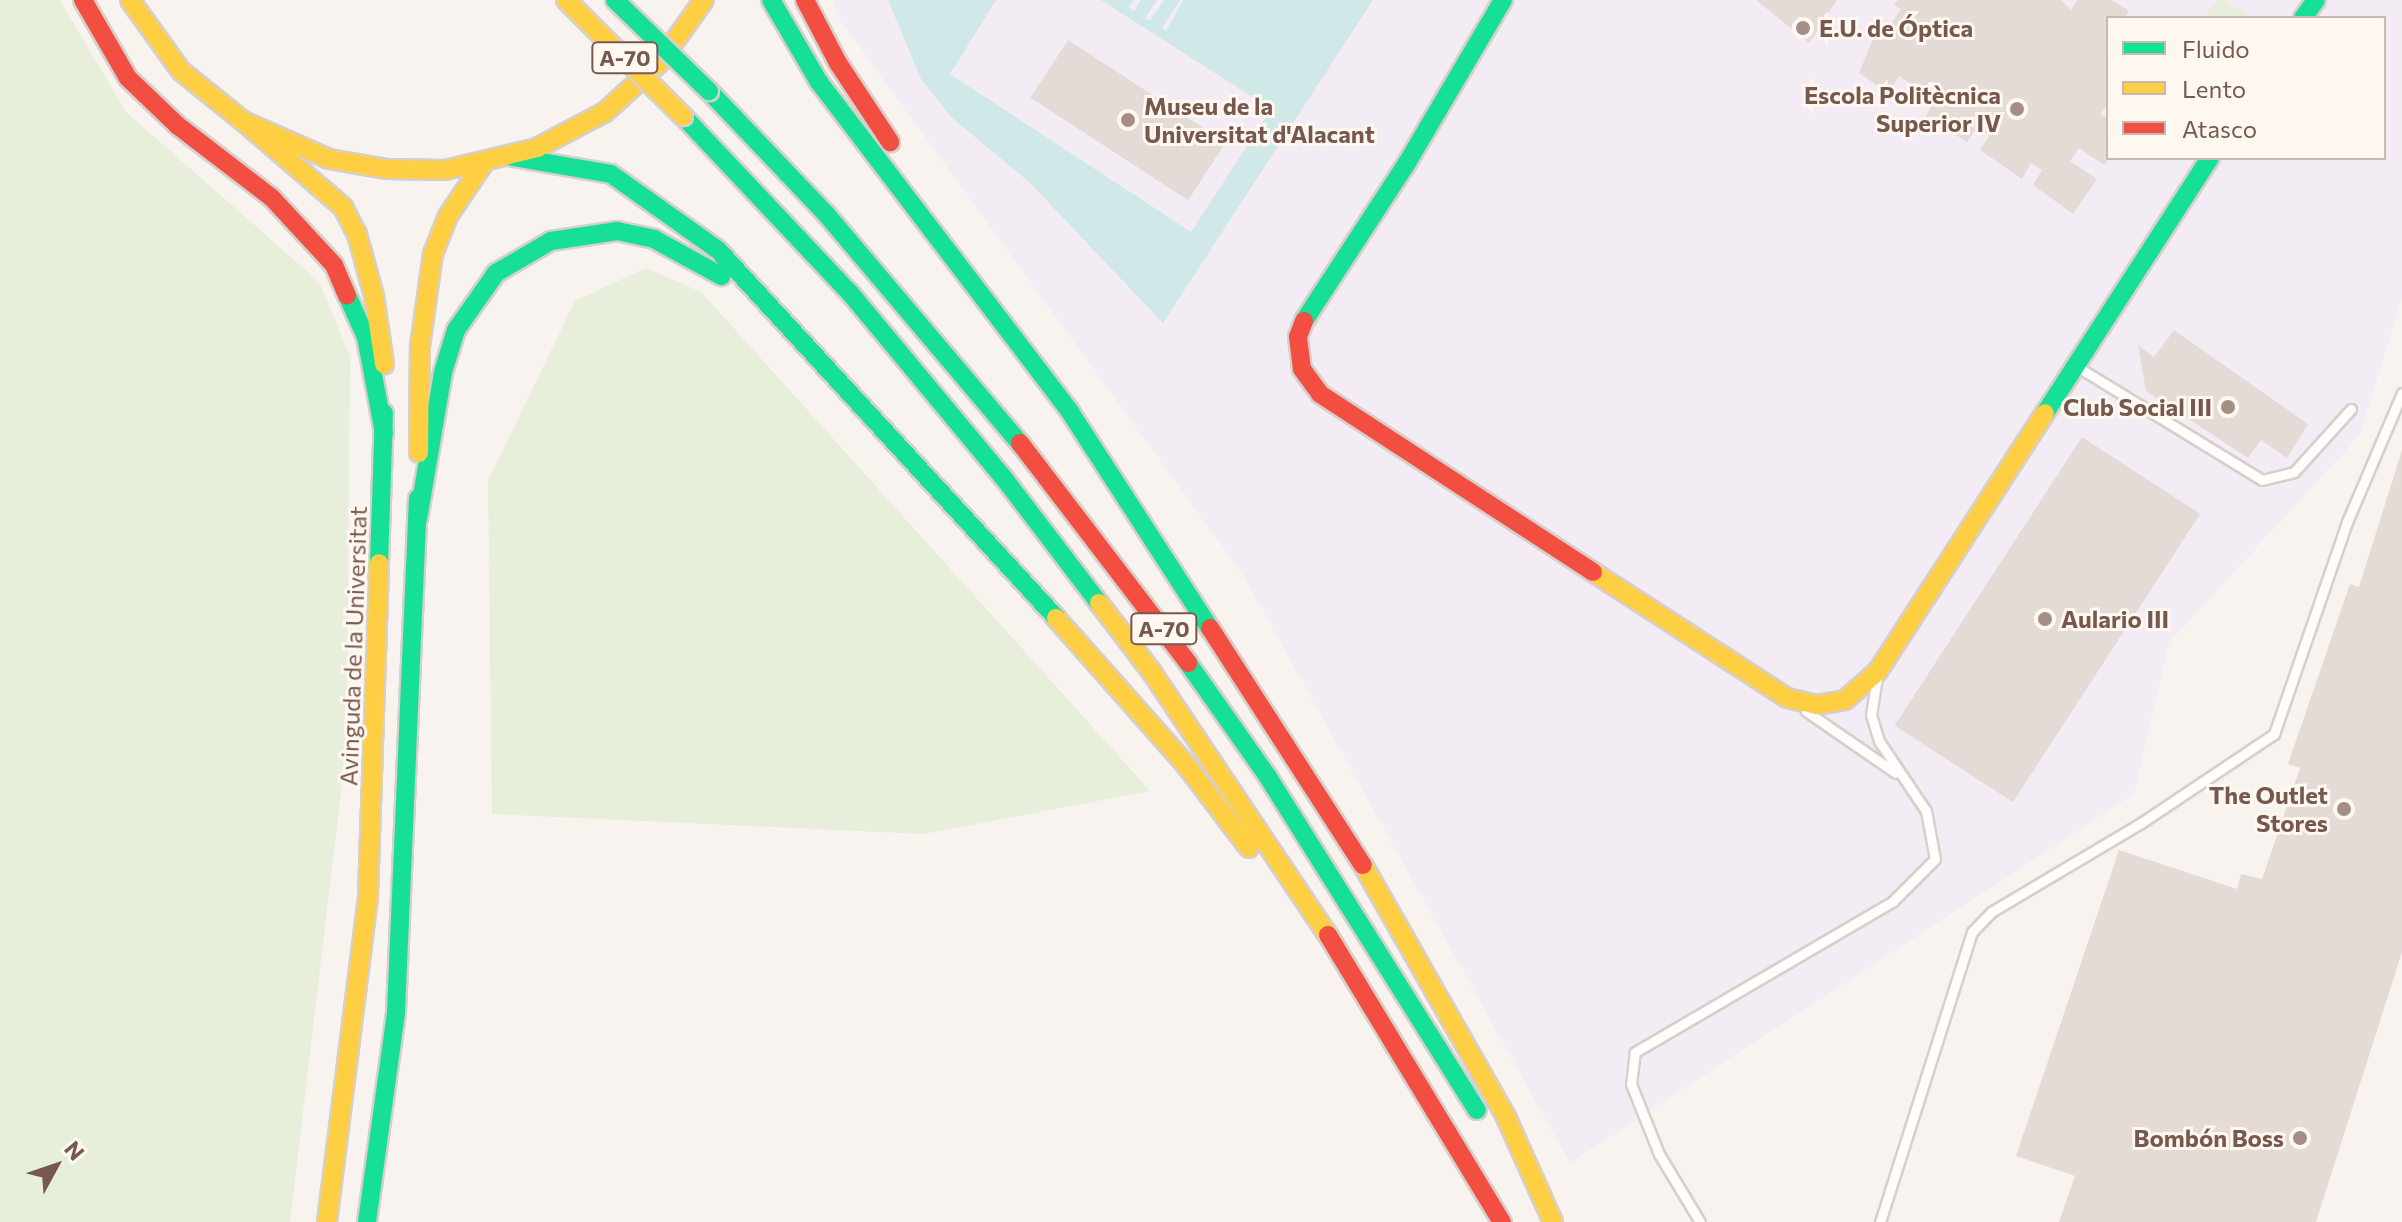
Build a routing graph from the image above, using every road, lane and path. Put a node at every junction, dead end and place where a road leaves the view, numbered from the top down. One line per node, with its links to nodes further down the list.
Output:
1 (83, 0): 19 (main road)
2 (130, 0): 10 (main road)
3 (566, 0): 24 (main road, A-70, bridge)
4 (615, 0): 28 (main road, A-70, bridge)
5 (704, 0): 11 (main road)
6 (771, 0): 14 (main road)
7 (785, 0): 14 (main road)
8 (805, 0): 14 (main road)
9 (1503, 0): 22 (main road)
10 (243, 121): 13 (main road); 19 (main road, Avinguda de la Universitat)
11 (513, 157): 13 (main road); 16 (main road)
12 (2209, 160): 15 (main road)
13 (483, 164): 20 (main road)
14 (932, 227): 29 (main road)
15 (2074, 364): 18 (lane); 21 (main road)
16 (844, 391): 20 (main road); 24 (main road)
17 (2402, 393): 31 (lane)
18 (2351, 409)
19 (384, 433): 25 (main road, Avinguda de la Universitat)
20 (418, 519): 26 (main road)
21 (1878, 671): 22 (main road); 23 (lane)
22 (1787, 698): 23 (lane)
23 (1900, 776): 30 (lane)
24 (1322, 926): 27 (main road, A-70)
25 (327, 1222)
26 (367, 1222)
27 (1502, 1222)
28 (1546, 1222)
29 (1553, 1222)
30 (1700, 1222)
31 (1880, 1222)

